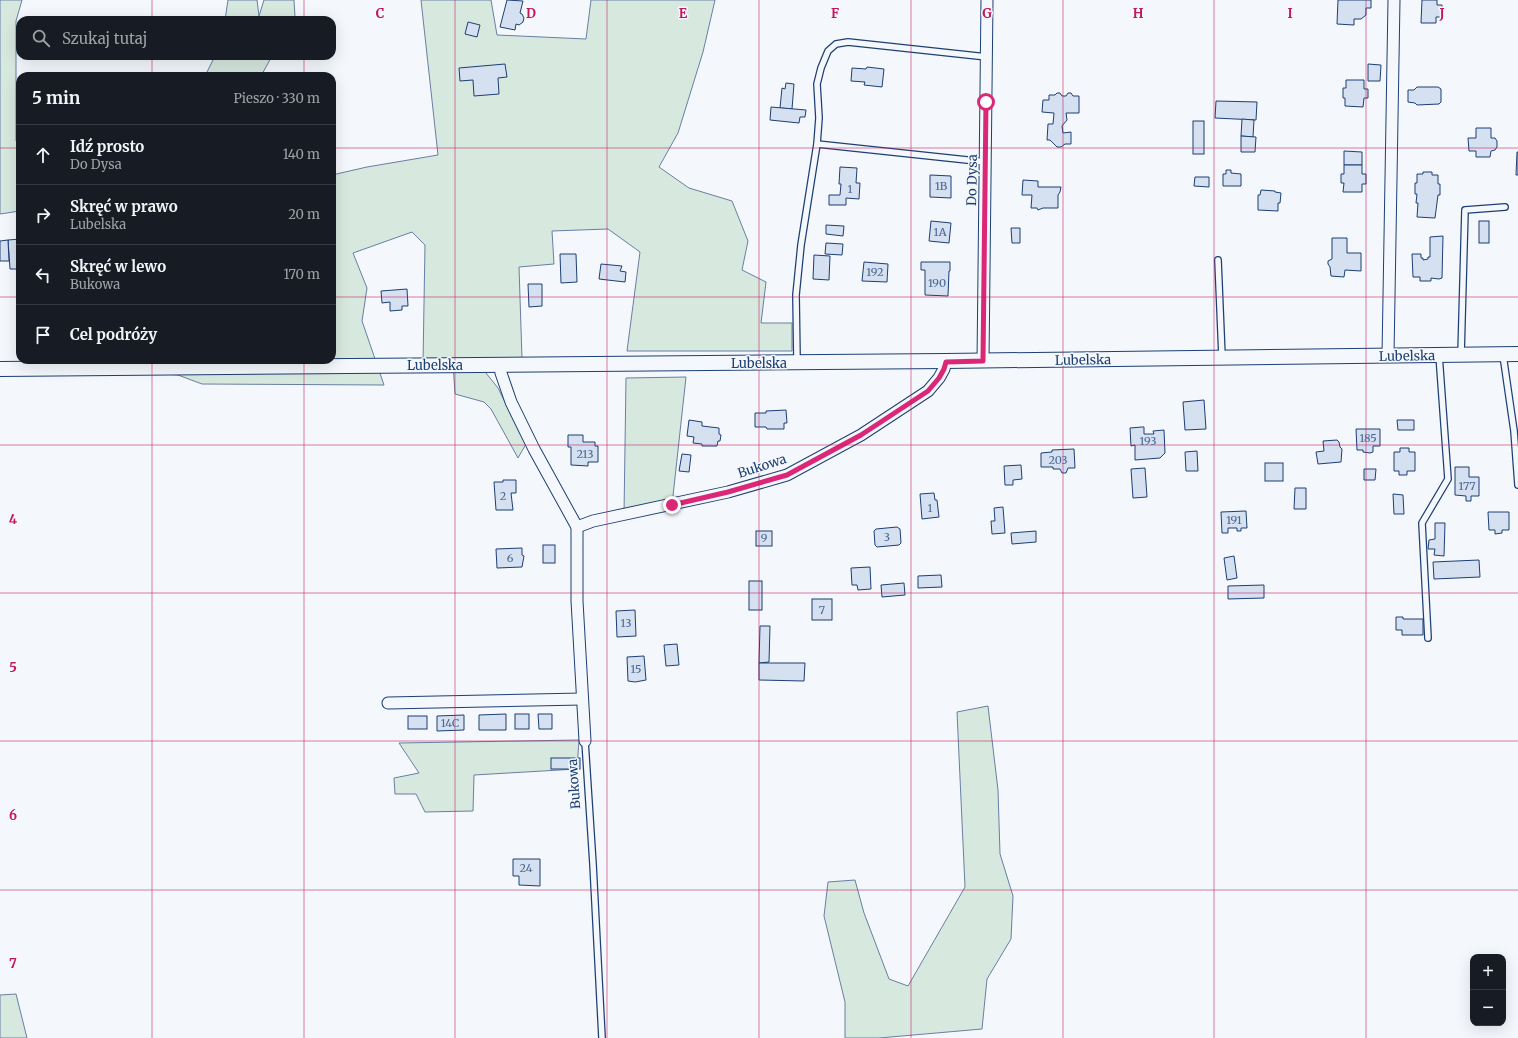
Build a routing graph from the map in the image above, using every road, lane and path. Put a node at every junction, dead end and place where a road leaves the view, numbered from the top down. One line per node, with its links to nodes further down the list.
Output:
1 (987, 0): 3 (street, Do Dysa)
2 (1394, 0): 12 (street)
3 (986, 57): 4 (lane); 5 (street, Do Dysa)
4 (817, 144): 5 (lane); 16 (lane)
5 (986, 162): 14 (street, Do Dysa)
6 (1505, 207): 11 (lane)
7 (1218, 260): 13 (lane)
8 (1503, 354): 9 (street, Lubelska); 11 (street, Lubelska); 19 (lane)
9 (1518, 354)
10 (1439, 355): 11 (street, Lubelska); 12 (street, Lubelska); 21 (lane)
11 (1461, 355)
12 (1388, 356): 13 (street, Lubelska)
13 (1222, 358): 14 (street, Lubelska)
14 (983, 361): 15 (street, Lubelska)
15 (946, 362): 16 (street, Lubelska); 20 (street, Bukowa)
16 (797, 363): 17 (street, Lubelska)
17 (500, 365): 18 (street, Lubelska); 20 (street, Bukowa)
18 (0, 369)
19 (1518, 485)
20 (577, 527): 22 (street, Bukowa)
21 (1428, 638)
22 (582, 699): 23 (street); 24 (street, Bukowa)
23 (388, 703)
24 (585, 741): 25 (lane, Bukowa)
25 (602, 1038)

